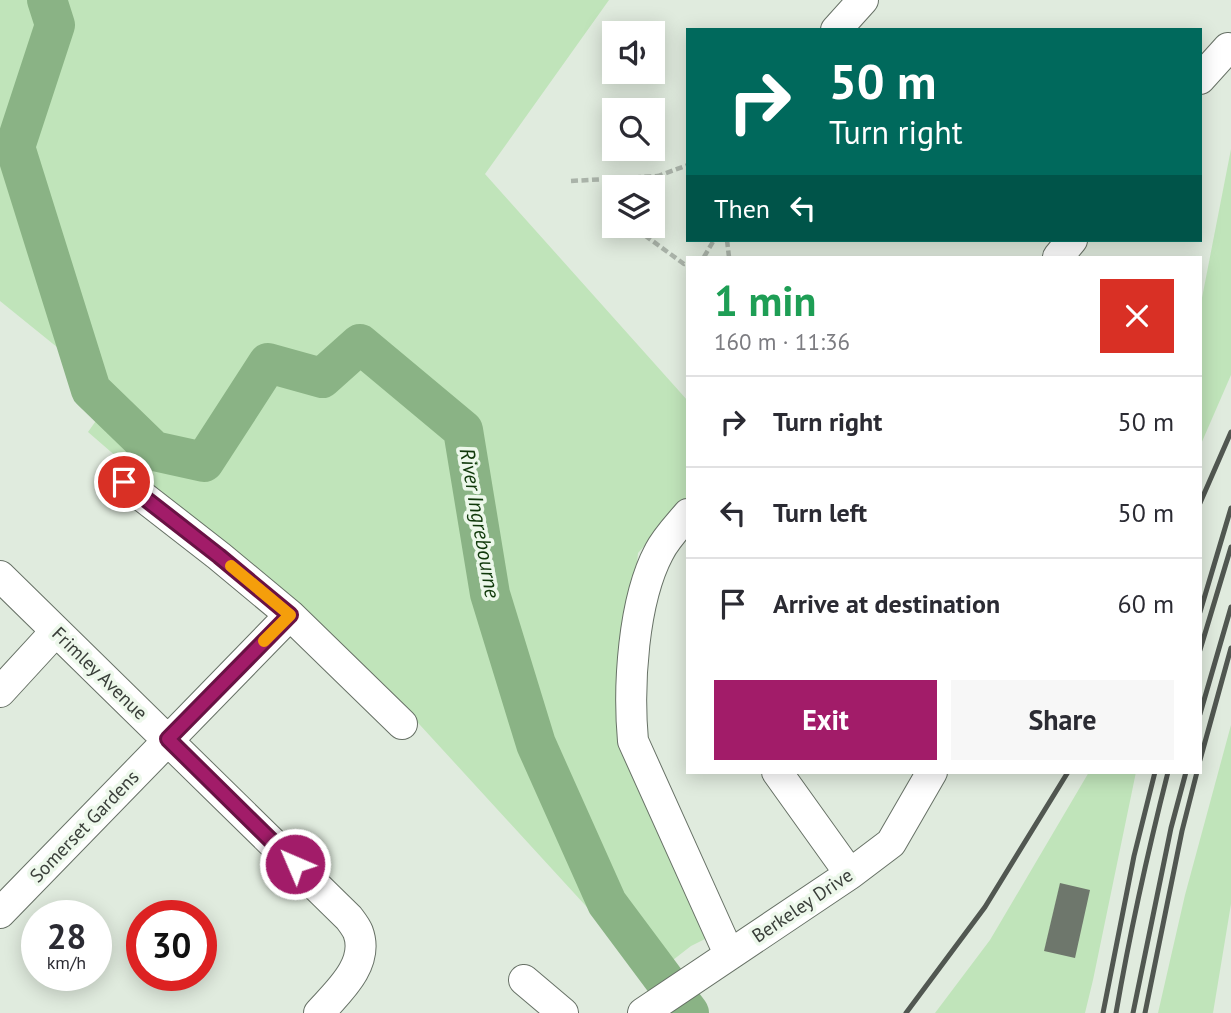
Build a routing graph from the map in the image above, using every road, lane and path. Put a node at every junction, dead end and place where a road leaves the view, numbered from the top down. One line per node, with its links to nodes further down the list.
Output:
1 (863, 0): 2 (street)
2 (838, 28)
3 (1228, 48): 4 (street)
4 (1202, 77)
5 (686, 165): 6 (path)
6 (661, 175)
7 (602, 179): 8 (path)
8 (571, 181)
9 (648, 238): 12 (path)
10 (1070, 242): 11 (street)
11 (1059, 256)
12 (686, 264)
13 (124, 482): 16 (street)
14 (686, 516): 25 (street)
15 (0, 576): 17 (street, Frimley Avenue)
16 (290, 615): 19 (street); 20 (street, Somerset Gardens)
17 (56, 631): 18 (street); 20 (street, Frimley Avenue)
18 (0, 692)
19 (402, 724)
20 (168, 739): 24 (street, Somerset Gardens); 28 (street, Frimley Avenue)
21 (778, 774): 23 (street)
22 (931, 774): 23 (street, Berkeley Drive)
23 (850, 874): 25 (street, Berkeley Drive)
24 (0, 913)
25 (721, 960): 27 (street, Berkeley Drive)
26 (524, 980): 29 (street)
27 (646, 1011)
28 (319, 1013)
29 (564, 1013)

